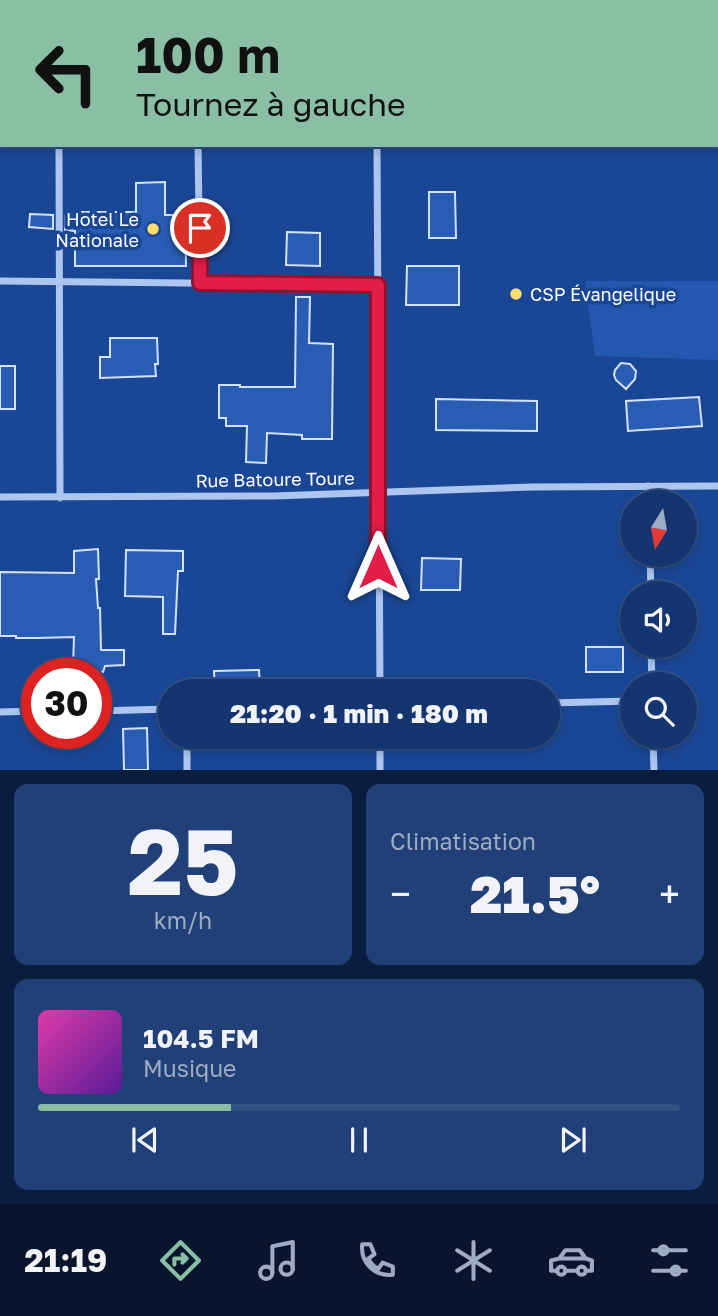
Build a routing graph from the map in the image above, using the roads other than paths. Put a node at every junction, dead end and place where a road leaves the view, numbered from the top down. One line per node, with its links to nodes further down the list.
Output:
1 (59, 147): 5 (street)
2 (198, 147): 6 (street)
3 (377, 147): 7 (street)
4 (0, 281): 5 (street)
5 (59, 282): 6 (street); 13 (street)
6 (200, 283): 7 (street)
7 (378, 285): 11 (street)
8 (648, 486): 9 (street, Rue Batoure Toure); 10 (street); 11 (street, Rue Batoure Toure)
9 (718, 486)
10 (648, 490)
11 (379, 492): 13 (street, Rue Batoure Toure); 14 (street)
12 (0, 497): 13 (street, Rue Batoure Toure)
13 (60, 498)
14 (380, 679)
15 (620, 701): 16 (street)
16 (560, 703)
17 (158, 709): 18 (street)
18 (112, 710)
19 (21, 711): 20 (street)
20 (0, 712)
21 (187, 749): 24 (street)
22 (380, 749): 25 (street)
23 (653, 749): 26 (street)
24 (187, 770)
25 (380, 770)
26 (654, 770)

